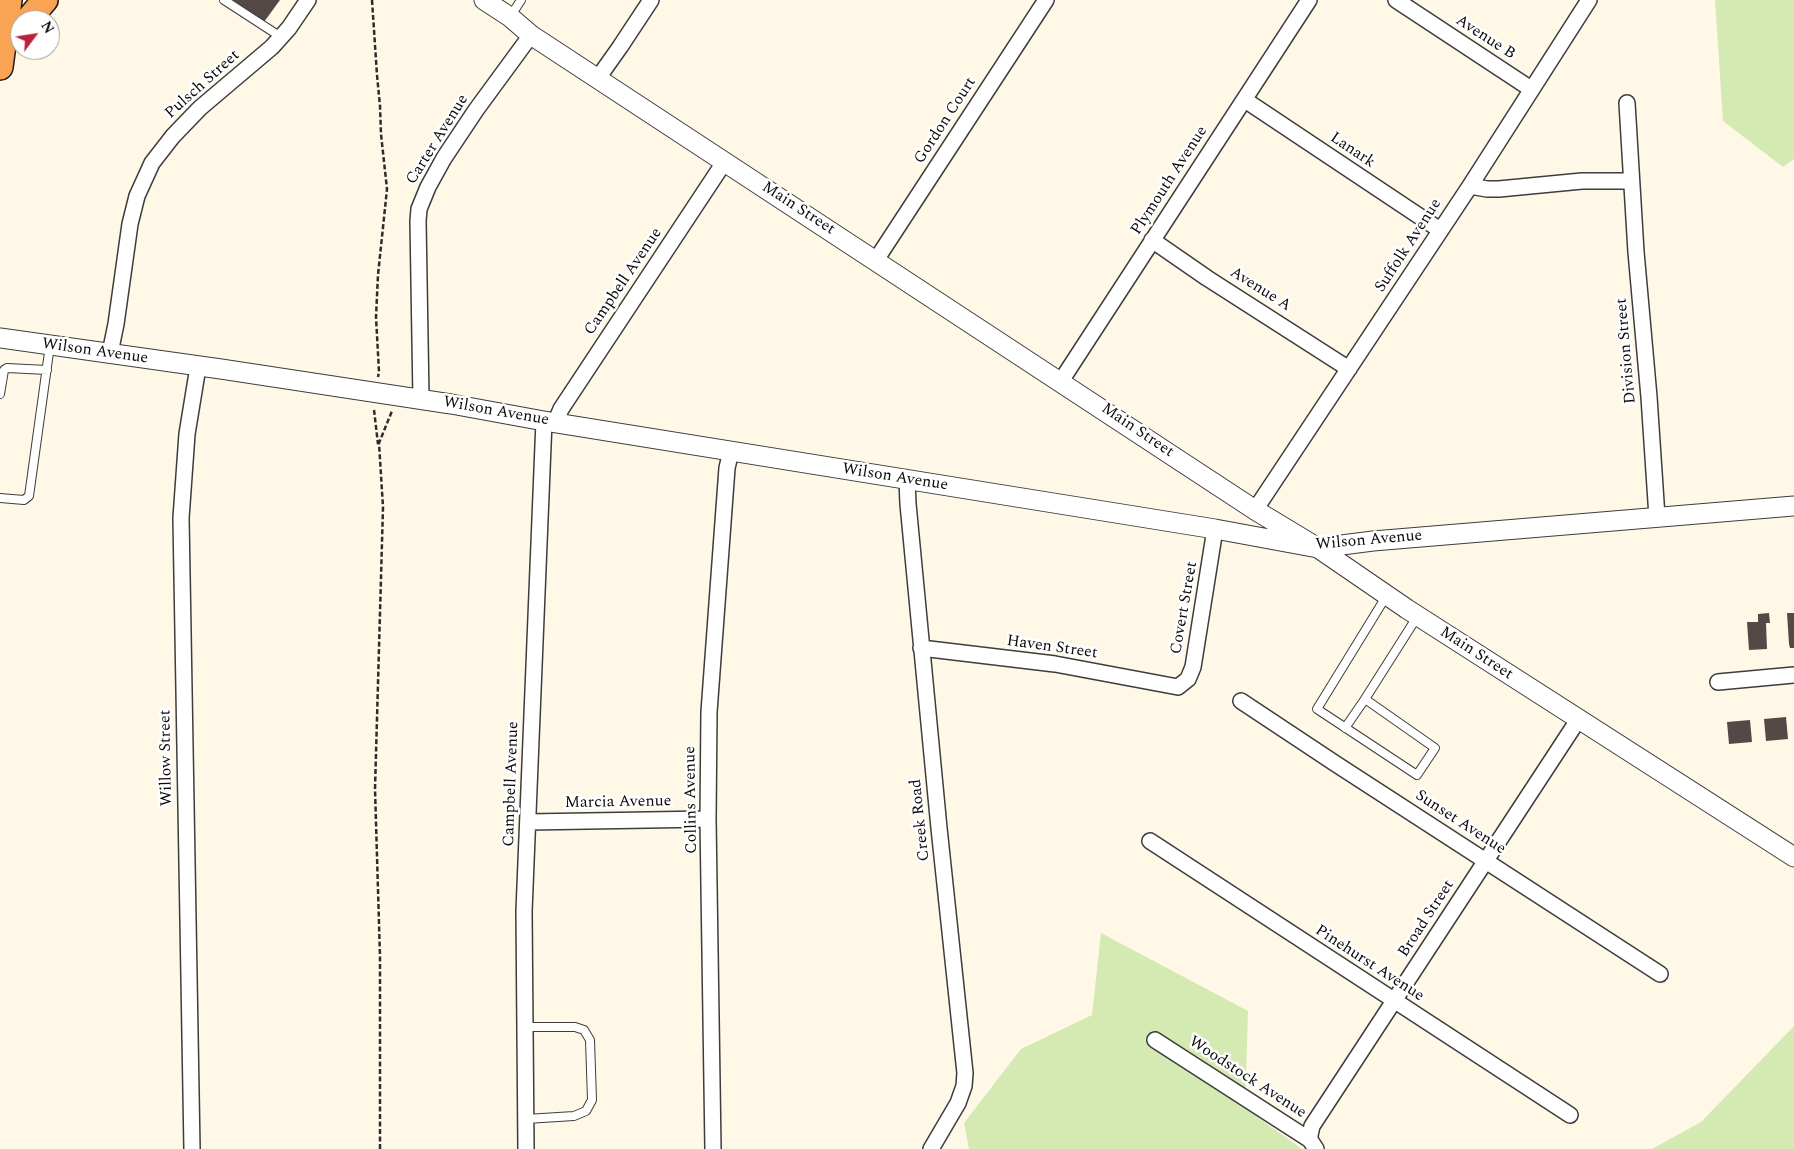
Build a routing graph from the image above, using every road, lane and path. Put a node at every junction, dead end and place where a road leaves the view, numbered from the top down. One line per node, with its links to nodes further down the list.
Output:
1 (10, 0): 18 (highway)
2 (45, 0): 13 (highway)
3 (224, 0): 16 (lane)
4 (308, 0): 16 (street, Pulsch Street)
5 (372, 0): 36 (path)
6 (484, 0): 14 (street, Main Street)
7 (521, 0): 14 (lane)
8 (651, 0): 19 (street)
9 (1046, 0): 28 (street, Gordon Court)
10 (1309, 0): 21 (street, Plymouth Avenue)
11 (1396, 0): 20 (street, Avenue B)
12 (1589, 0): 20 (street, Suffolk Avenue)
13 (36, 10)
14 (510, 17): 15 (street, Main Street)
15 (531, 34): 19 (street, Main Street); 38 (street, Carter Avenue)
16 (281, 37): 31 (street, Pulsch Street)
17 (10, 46): 18 (highway)
18 (1, 61)
19 (598, 78): 23 (street, Main Street)
20 (1531, 89): 25 (street, Suffolk Avenue)
21 (1245, 100): 26 (street, Lanark); 27 (street, Plymouth Avenue)
22 (1627, 104): 24 (street, Division Street)
23 (725, 161): 28 (street, Main Street); 41 (street, Campbell Avenue)
24 (1631, 181): 25 (street); 48 (street, Division Street)
25 (1470, 186): 26 (street, Suffolk Avenue)
26 (1440, 230): 33 (street, Suffolk Avenue)
27 (1152, 240): 33 (street, Avenue A); 35 (street, Plymouth Avenue)
28 (876, 260): 35 (street, Main Street)
29 (0, 338): 30 (street, Wilson Avenue)
30 (50, 345): 31 (street, Wilson Avenue); 34 (lane)
31 (110, 353): 32 (street, Wilson Avenue)
32 (198, 367): 38 (street, Wilson Avenue); 74 (street, Willow Street)
33 (1349, 369): 47 (street, Suffolk Avenue)
34 (47, 370): 37 (lane); 45 (lane)
35 (1061, 381): 47 (street, Main Street)
36 (377, 383)
37 (0, 394)
38 (421, 399): 41 (street, Wilson Avenue)
39 (374, 404): 42 (path)
40 (393, 408): 42 (path)
41 (549, 422): 43 (street, Wilson Avenue); 62 (street, Campbell Avenue)
42 (379, 448): 75 (path)
43 (731, 451): 44 (street, Wilson Avenue); 61 (street, Collins Avenue)
44 (908, 480): 49 (street, Wilson Avenue); 53 (street, Creek Road)
45 (0, 498)
46 (1794, 506): 48 (street, Wilson Avenue)
47 (1255, 510): 50 (street, Main Street)
48 (1657, 516): 50 (street, Wilson Avenue)
49 (1215, 529): 50 (street, Wilson Avenue); 56 (street, Covert Street)
50 (1318, 548): 51 (street, Main Street)
51 (1387, 595): 52 (street, Main Street); 60 (lane)
52 (1417, 616): 57 (lane); 59 (street, Main Street)
53 (922, 648): 56 (street, Haven Street); 78 (street, Creek Road)
54 (1794, 675): 55 (street)
55 (1718, 682)
56 (1178, 686)
57 (1365, 699): 60 (lane); 60 (lane)
58 (1241, 701): 66 (street, Sunset Avenue)
59 (1578, 720): 64 (street, Main Street); 66 (street, Broad Street)
60 (1345, 728)
61 (708, 819): 62 (street, Marcia Avenue); 77 (street, Collins Avenue)
62 (528, 822): 69 (street, Campbell Avenue)
63 (1150, 841): 68 (street, Pinehurst Avenue)
64 (1785, 845): 65 (street, Main Street)
65 (1794, 857)
66 (1486, 861): 67 (street, Sunset Avenue); 68 (street, Broad Street)
67 (1660, 974)
68 (1394, 1001): 71 (street, Pinehurst Avenue); 73 (street, Broad Street)
69 (525, 1027): 72 (street, Campbell Avenue); 72 (lane)
70 (1155, 1040): 73 (street, Woodstock Avenue)
71 (1570, 1115)
72 (526, 1119): 76 (street, Campbell Avenue)
73 (1314, 1144)
74 (192, 1149)
75 (380, 1149)
76 (526, 1149)
77 (713, 1149)
78 (931, 1149)

